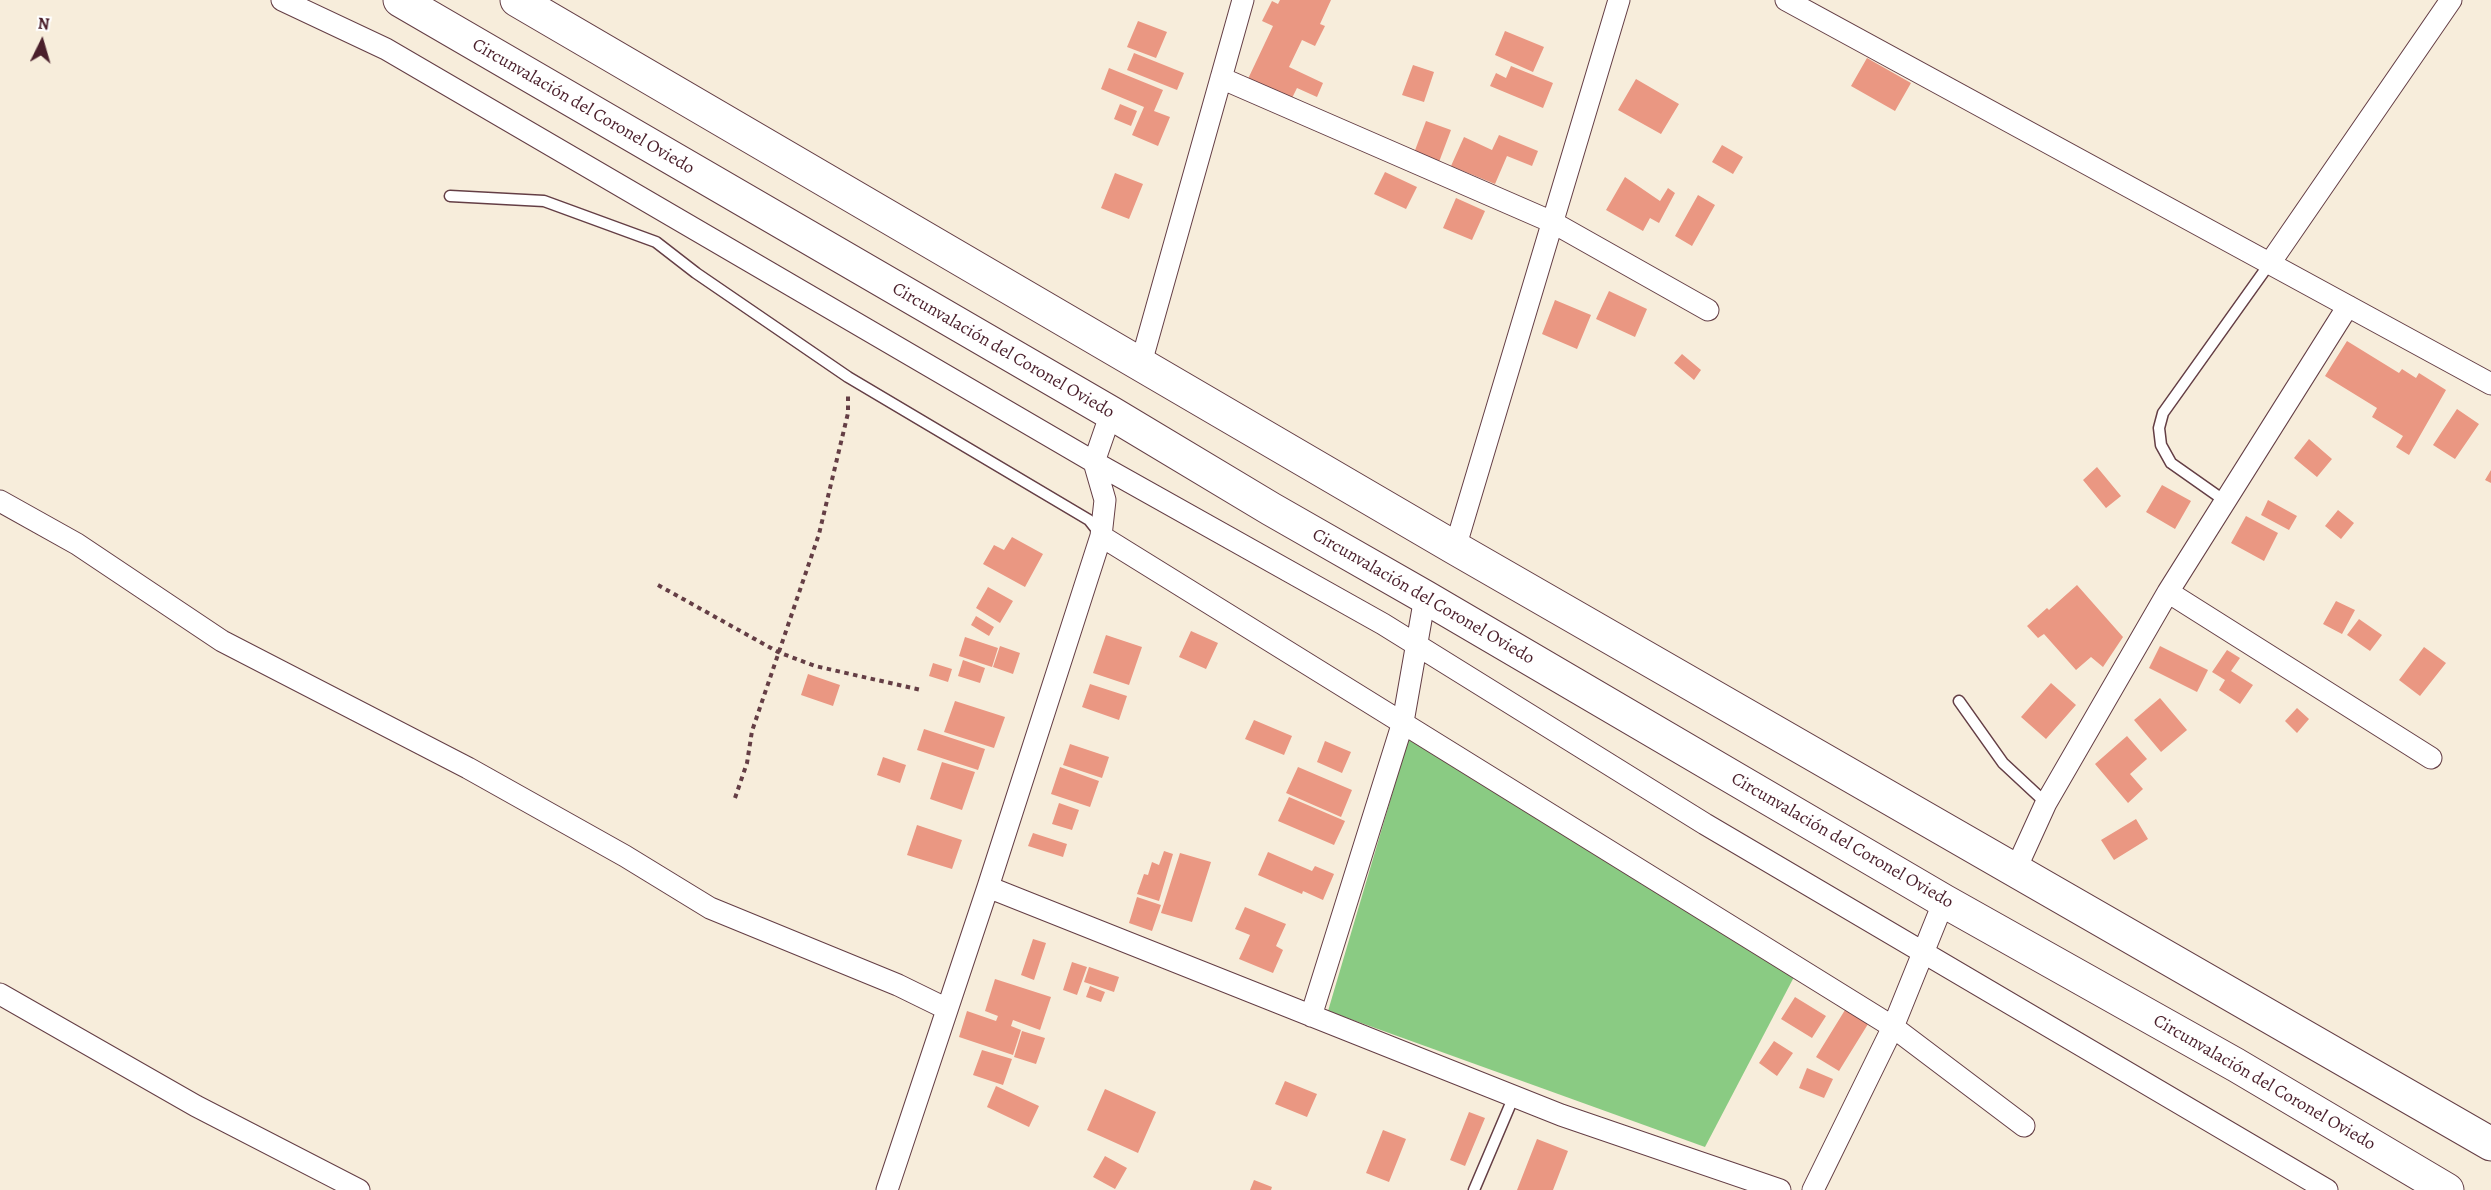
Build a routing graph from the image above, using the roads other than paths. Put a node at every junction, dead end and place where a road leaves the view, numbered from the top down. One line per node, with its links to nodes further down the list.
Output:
1 (282, 0): 17 (street)
2 (400, 0): 16 (highway, Circunvalación del Coronel Oviedo)
3 (517, 0): 14 (highway)
4 (1243, 0): 8 (street)
5 (1619, 0): 10 (street)
6 (1786, 0): 11 (street)
7 (2451, 0): 11 (street)
8 (1221, 78): 10 (street); 14 (street)
9 (450, 196): 20 (lane)
10 (1552, 222): 13 (street); 21 (street)
11 (2270, 263): 12 (street); 19 (lane)
12 (2348, 306): 15 (street); 19 (street)
13 (1708, 310)
14 (1141, 363): 21 (highway)
15 (2491, 384)
16 (1111, 412): 17 (street); 23 (highway, Circunvalación del Coronel Oviedo)
17 (1094, 462): 20 (street); 24 (street)
18 (0, 501): 34 (street)
19 (2225, 501): 22 (street)
20 (1101, 536): 26 (street); 30 (street)
21 (1455, 548): 29 (highway)
22 (2168, 592): 27 (street); 28 (street)
23 (1425, 597): 24 (street); 31 (highway, Circunvalación del Coronel Oviedo)
24 (1416, 647): 26 (street); 32 (street)
25 (1959, 700): 28 (lane)
26 (1403, 722): 35 (street); 36 (street)
27 (2431, 758)
28 (2046, 803): 29 (street)
29 (2015, 871): 39 (highway)
30 (988, 887): 34 (street); 35 (street)
31 (1944, 901): 32 (street); 46 (highway, Circunvalación del Coronel Oviedo)
32 (1923, 952): 36 (street); 45 (street)
33 (0, 994): 40 (street)
34 (947, 1009): 41 (street)
35 (1311, 1016): 37 (street)
36 (1893, 1027): 38 (street); 44 (street)
37 (1514, 1096): 42 (lane); 43 (street)
38 (2024, 1126)
39 (2491, 1144)
40 (359, 1190)
41 (886, 1190)
42 (1474, 1190)
43 (1780, 1190)
44 (1813, 1190)
45 (2327, 1190)
46 (2447, 1190)

